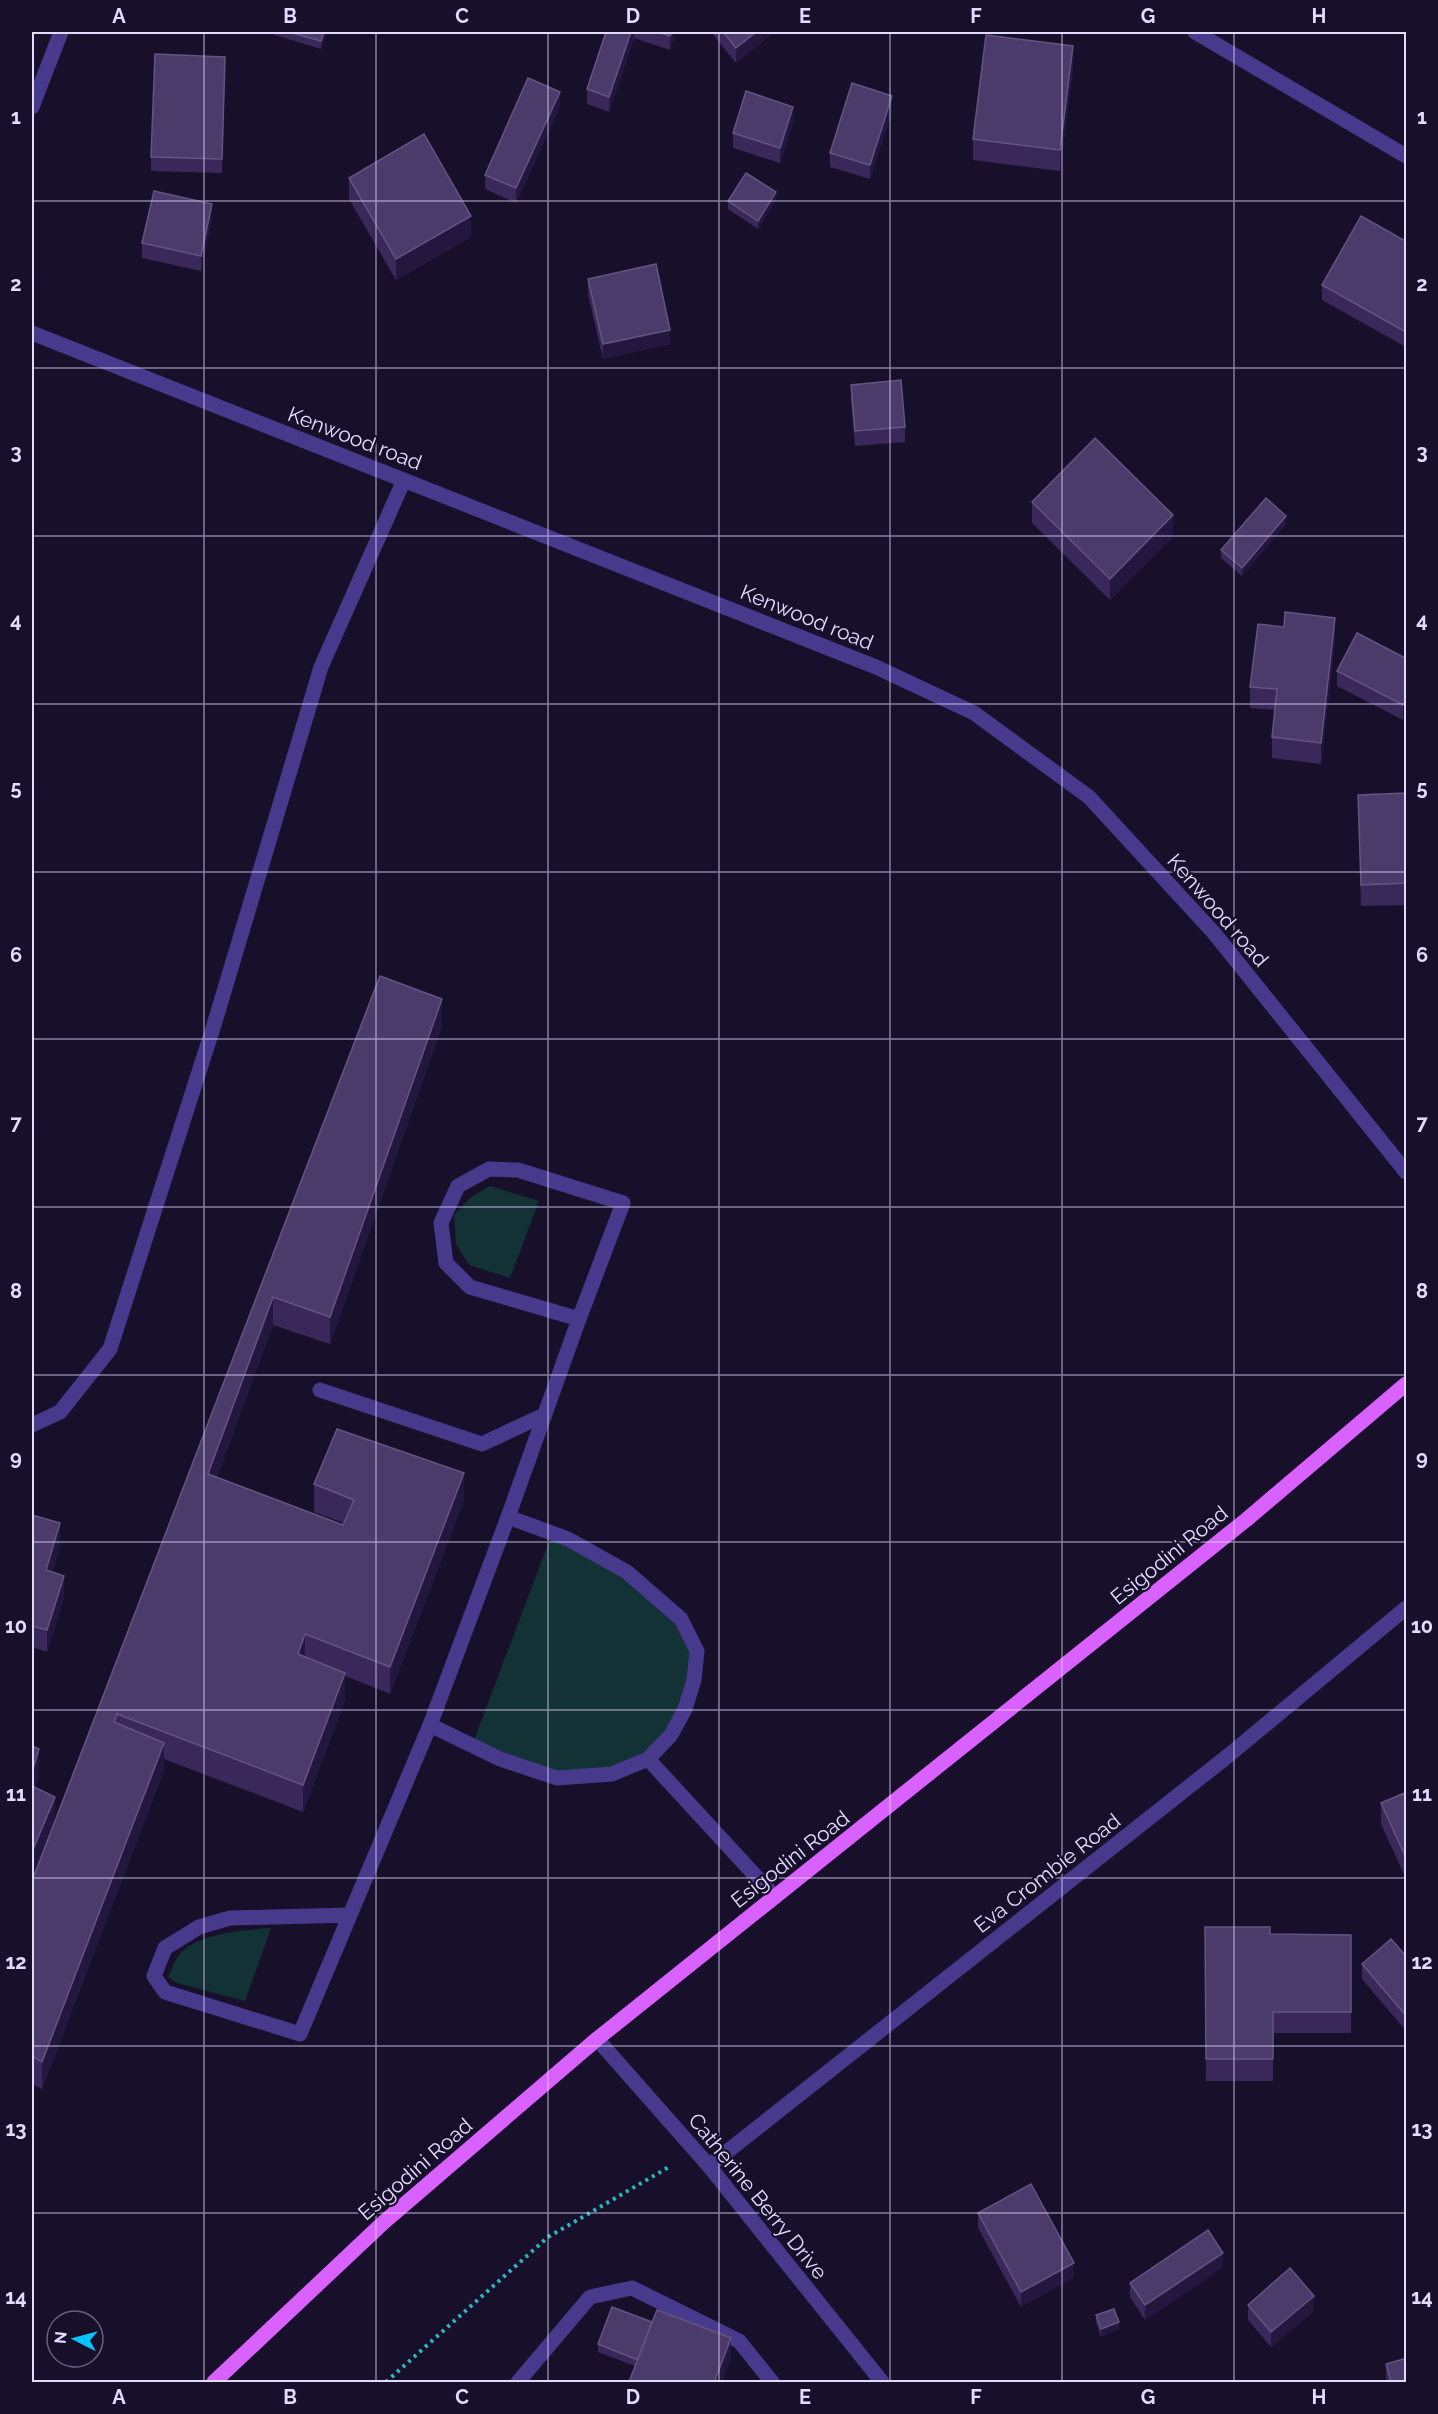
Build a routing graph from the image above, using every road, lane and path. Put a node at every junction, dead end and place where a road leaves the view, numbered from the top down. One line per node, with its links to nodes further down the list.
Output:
1 (61, 32): 3 (street)
2 (1195, 32): 4 (street)
3 (32, 107)
4 (1407, 156)
5 (32, 333): 6 (street, Kenwood road)
6 (404, 480): 7 (street, Kenwood road); 12 (street)
7 (1407, 1172)
8 (579, 1319): 8 (street); 11 (street)
9 (1407, 1384): 17 (main road, Esigodini Road)
10 (320, 1390): 11 (street)
11 (544, 1415): 13 (street)
12 (32, 1425)
13 (508, 1517): 15 (street); 16 (street)
14 (1407, 1608): 21 (street, Eva Crombie Road)
15 (430, 1725): 16 (street); 18 (street)
16 (648, 1759): 17 (street)
17 (776, 1897): 19 (main road, Esigodini Road)
18 (350, 1915): 18 (street)
19 (597, 2039): 20 (street, Catherine Berry Drive); 22 (main road, Esigodini Road)
20 (696, 2152): 21 (street, Catherine Berry Drive); 23 (path)
21 (709, 2166): 26 (street, Catherine Berry Drive)
22 (214, 2382)
23 (386, 2382)
24 (518, 2382): 25 (street)
25 (772, 2382)
26 (882, 2382)

